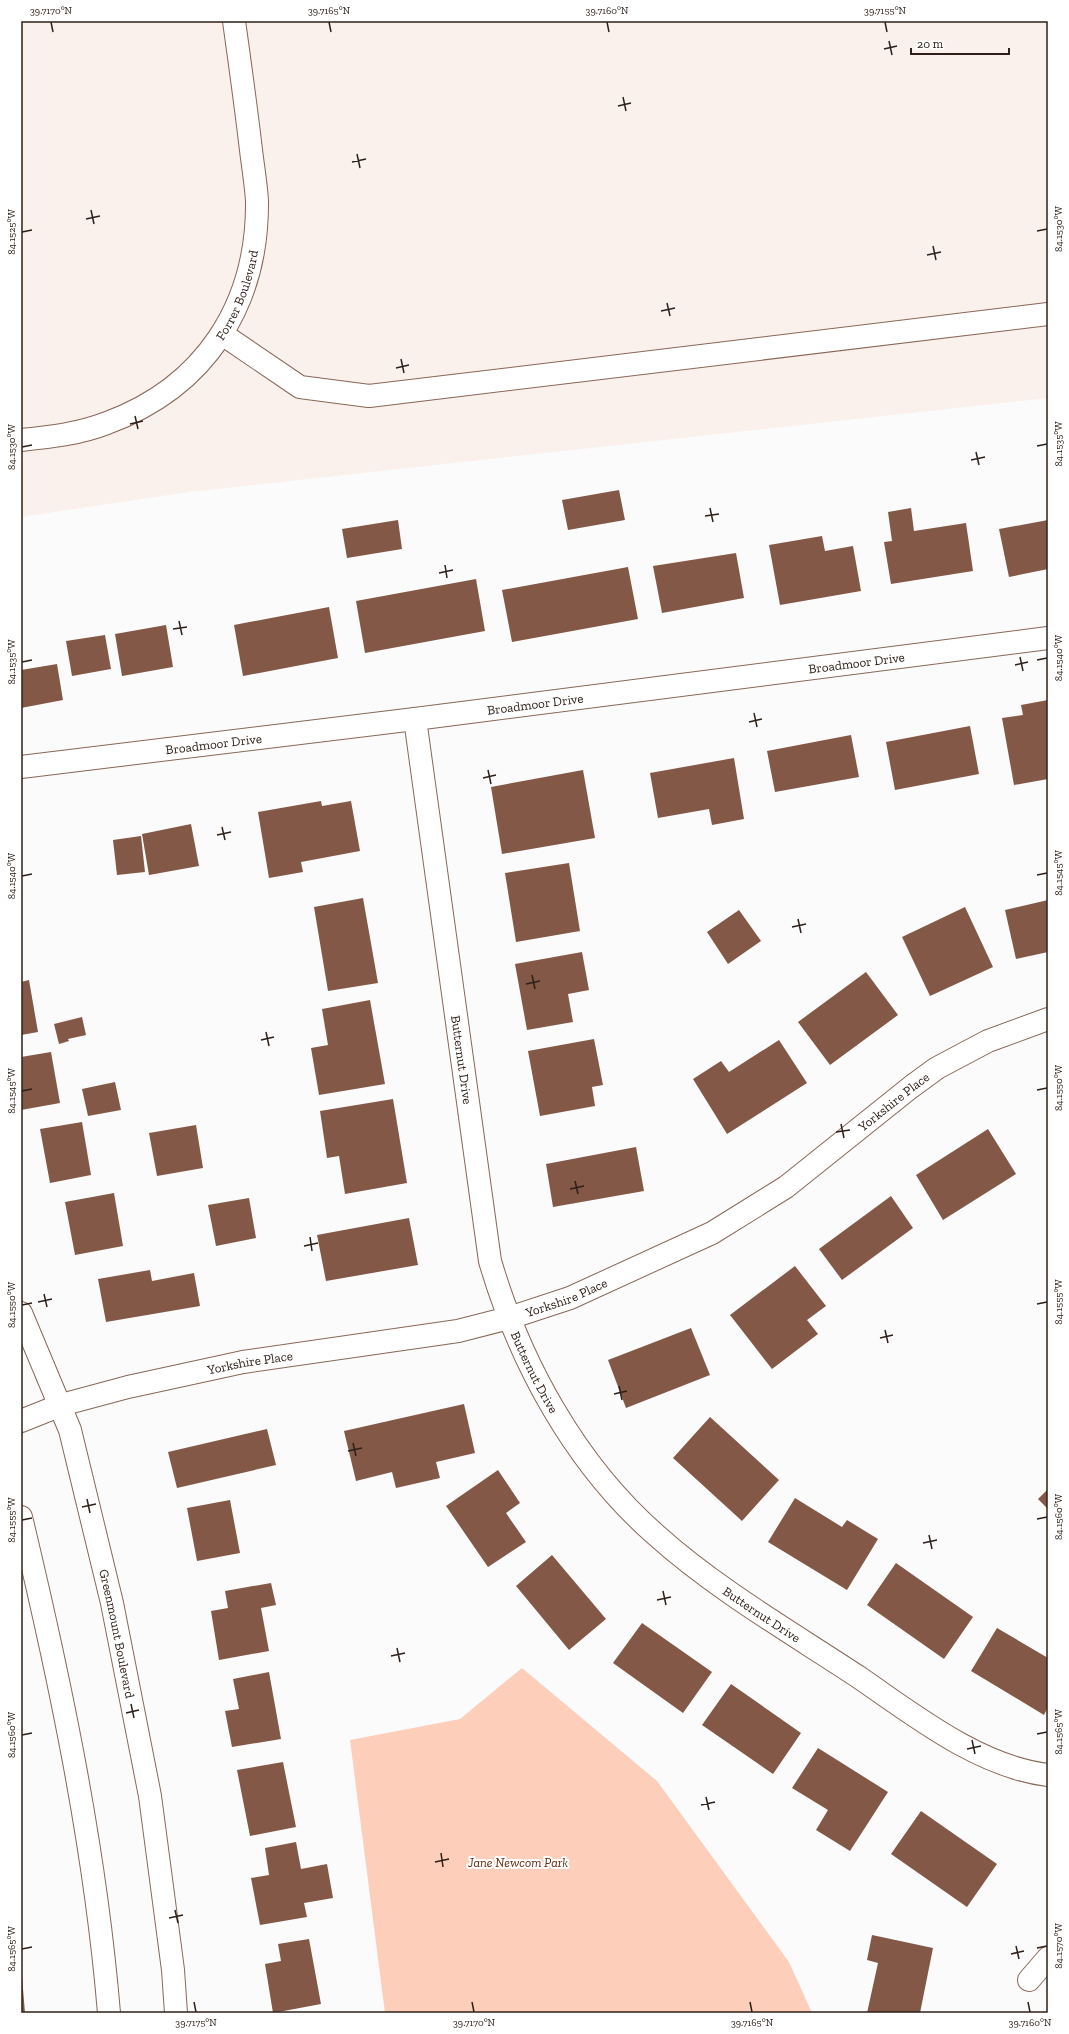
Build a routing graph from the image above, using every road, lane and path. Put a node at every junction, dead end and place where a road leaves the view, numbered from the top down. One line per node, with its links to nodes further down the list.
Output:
1 (234, 21): 3 (street, Forrer Boulevard)
2 (1048, 314): 3 (street)
3 (222, 334): 4 (street, Forrer Boulevard)
4 (21, 440)
5 (1048, 638): 6 (street, Broadmoor Drive)
6 (415, 719): 7 (street, Broadmoor Drive); 10 (street, Butternut Drive)
7 (21, 767)
8 (1048, 1019): 10 (street, Yorkshire Place)
9 (21, 1313): 11 (street, Greenmount Boulevard)
10 (509, 1318): 11 (street, Yorkshire Place); 14 (street, Butternut Drive)
11 (61, 1405): 12 (street, Yorkshire Place); 18 (street, Greenmount Boulevard)
12 (21, 1421)
13 (21, 1517): 17 (street)
14 (1048, 1775)
15 (1048, 1958): 16 (street)
16 (1029, 1980)
17 (108, 2013)
18 (176, 2013)

